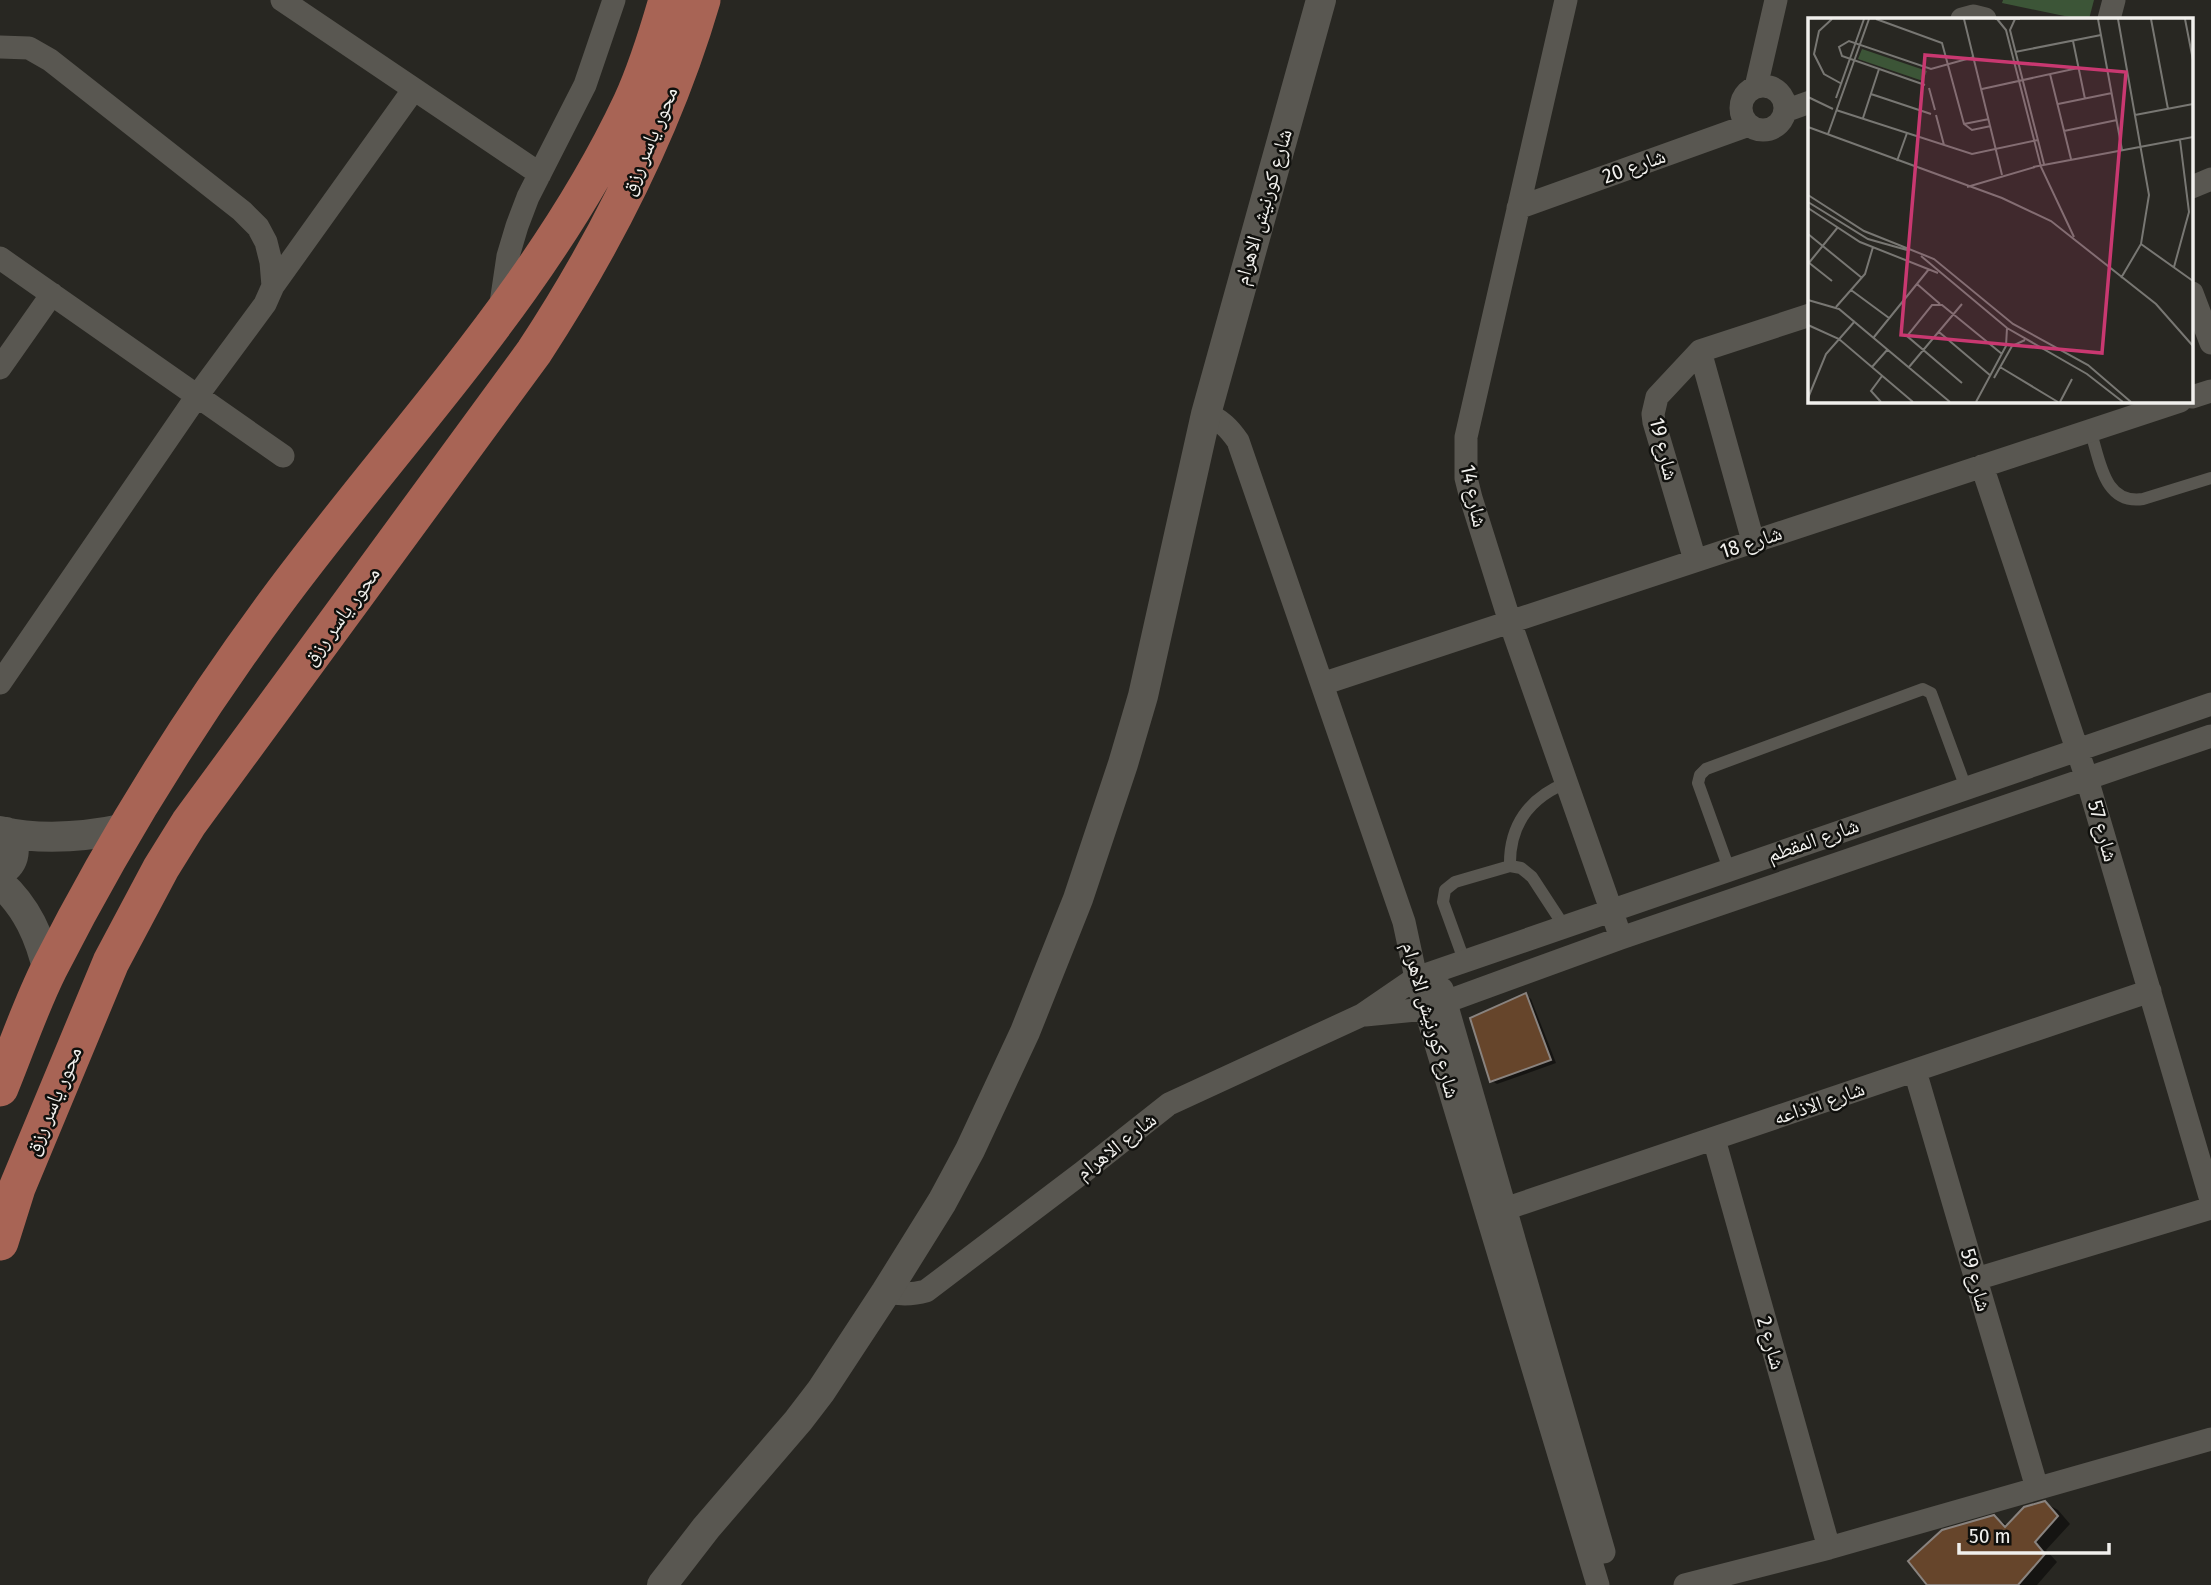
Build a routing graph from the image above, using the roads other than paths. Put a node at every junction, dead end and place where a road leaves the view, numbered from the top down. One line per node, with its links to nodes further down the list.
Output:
1 (282, 0): 12 (street)
2 (614, 0): 16 (street)
3 (667, 0): 25 (main road, محور ياسر رزق)
4 (702, 0): 70 (main road, محور ياسر رزق)
5 (1321, 0): 33 (street, شارع كورنيش الاهرام)
6 (1566, 0): 19 (street, شارع 14)
7 (1776, 0): 11 (street)
8 (2114, 0): 9 (street)
9 (2109, 18)
10 (0, 47): 21 (street)
11 (1756, 87): 14 (street); 15 (street)
12 (414, 89): 16 (street); 21 (street)
13 (1808, 103): 14 (street)
14 (1785, 111): 15 (street)
15 (1749, 125): 19 (street, شارع 20)
16 (540, 174): 25 (street)
17 (2211, 179): 18 (street)
18 (2194, 186)
19 (1518, 208): 40 (street, شارع 14)
20 (0, 258): 22 (street)
21 (273, 286): 30 (street)
22 (52, 294): 28 (street); 30 (street)
23 (2194, 298): 26 (street)
24 (1808, 316): 27 (street, شارع 19)
25 (499, 318): 49 (main road, محور ياسر رزق)
26 (2211, 343)
27 (1700, 351): 38 (street); 39 (street, شارع 19)
28 (0, 368)
29 (2211, 391): 31 (street)
30 (197, 396): 35 (street); 41 (street)
31 (2194, 396)
32 (2177, 402): 34 (street, شارع 18)
33 (1206, 414): 42 (street, شارع كورنيش الاهرام); 72 (street, شارع كورنيش الاهرام)
34 (2090, 430): 36 (street, شارع 18); 37 (lane)
35 (283, 456)
36 (1982, 466): 38 (street, شارع 18); 45 (street, شارع 57)
37 (2211, 478)
38 (1753, 541): 39 (street, شارع 18)
39 (1695, 560): 40 (street, شارع 18)
40 (1510, 622): 42 (street, شارع 18); 47 (street, شارع 14)
41 (0, 683)
42 (1322, 684): 60 (street, شارع كورنيش الاهرام)
43 (2211, 704): 45 (street, شارع المقطم)
44 (2211, 736): 46 (street, شارع المقطم)
45 (2078, 750): 46 (street, شارع 57); 48 (street, شارع المقطم)
46 (2087, 779): 57 (street, شارع المقطم); 61 (street, شارع 57)
47 (1566, 783): 51 (lane); 55 (street, شارع 14)
48 (1966, 788): 52 (street, شارع المقطم); 52 (lane)
49 (127, 828): 50 (street); 59 (main road, محور ياسر رزق)
50 (3, 832): 53 (street)
51 (1510, 866): 56 (lane); 58 (lane)
52 (1729, 869): 55 (street, شارع المقطم)
53 (0, 872)
54 (0, 883): 59 (street)
55 (1610, 910): 56 (street, شارع المقطم); 57 (street, شارع 14)
56 (1564, 926): 58 (street, شارع المقطم)
57 (1621, 938): 62 (street, شارع المقطم)
58 (1464, 960): 60 (street, شارع المقطم)
59 (48, 972): 65 (main road, محور ياسر رزق)
60 (1426, 974): 62 (street, شارع كورنيش الاهرام); 63 (street, شارع الاهرام)
61 (2150, 991): 64 (street, شارع الاذاعه); 67 (street, شارع 57)
62 (1436, 1005): 63 (street, شارع الاهرام); 69 (street, شارع كورنيش الاهرام)
63 (1362, 1015): 72 (street, شارع الاهرام)
64 (1915, 1071): 66 (street, شارع الاذاعه); 71 (street, شارع 59)
65 (0, 1088)
66 (1714, 1139): 69 (street, شارع الاذاعه); 75 (street, شارع 2)
67 (2211, 1200)
68 (2211, 1208): 71 (street)
69 (1497, 1212): 77 (street, شارع كورنيش الاهرام); 78 (street, شارع كورنيش الاهرام)
70 (0, 1242)
71 (1976, 1279): 74 (street, شارع 59)
72 (886, 1292): 76 (street, شارع كورنيش الاهرام)
73 (2211, 1439): 74 (street)
74 (2037, 1489): 75 (street)
75 (1829, 1548): 79 (street)
76 (662, 1585)
77 (1598, 1585)
78 (1613, 1585)
79 (1685, 1585)

